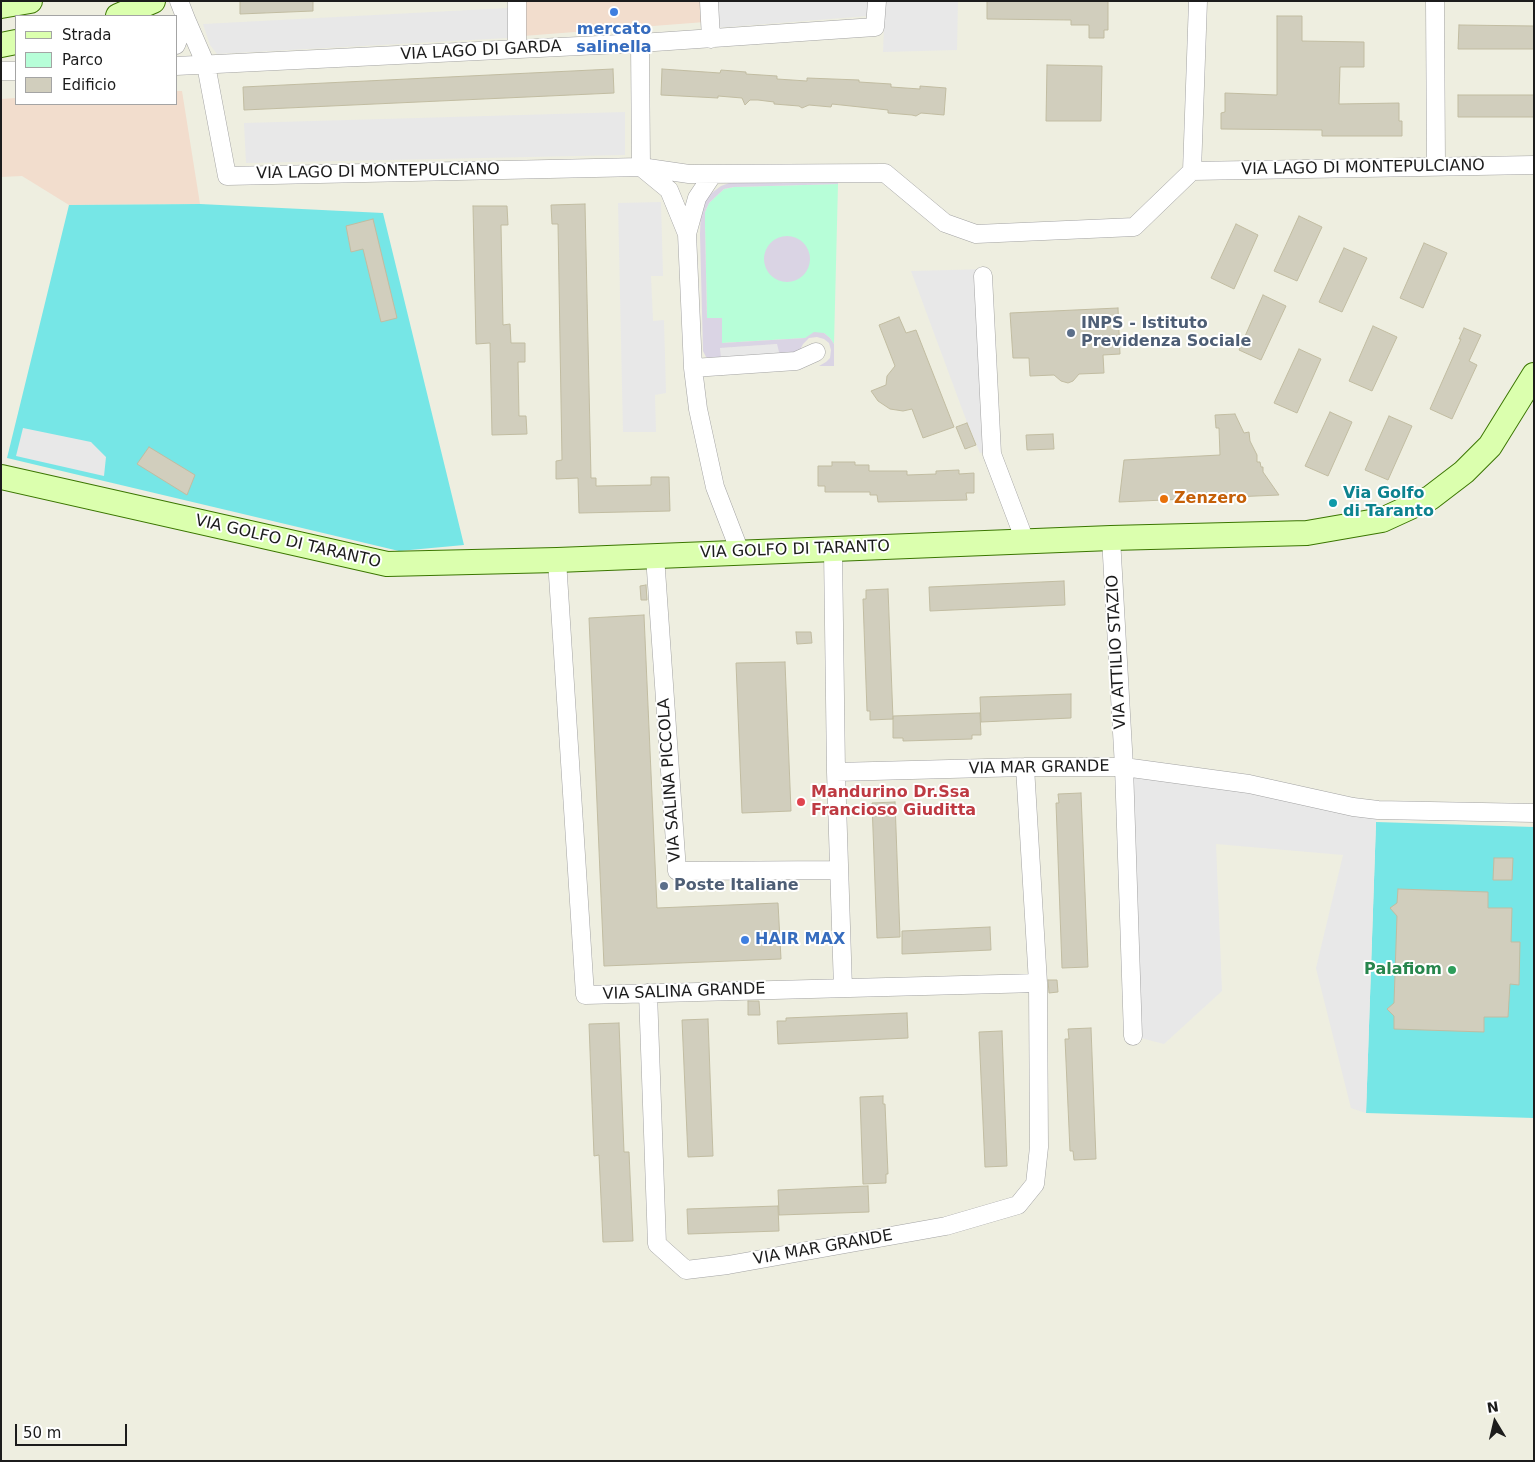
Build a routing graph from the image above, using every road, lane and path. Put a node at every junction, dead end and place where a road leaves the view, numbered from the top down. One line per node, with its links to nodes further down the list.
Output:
1 (30, 1): 9 (street)
2 (153, 1): 10 (street)
3 (179, 1): 11 (street)
4 (517, 1): 17 (street)
5 (709, 1): 12 (street)
6 (877, 1): 12 (street, VIA LAGO DI GARDA)
7 (1198, 1): 25 (street)
8 (1435, 1): 23 (street)
9 (1, 6)
10 (120, 15)
11 (186, 19): 13 (street); 18 (street)
12 (711, 39): 15 (street, VIA LAGO DI GARDA)
13 (178, 40)
14 (15, 42): 16 (street)
15 (640, 44): 17 (street, VIA LAGO DI GARDA); 24 (street)
16 (1, 45)
17 (517, 49): 18 (street, VIA LAGO DI GARDA)
18 (206, 65): 19 (street, VIA LAGO DI GARDA); 24 (street, VIA LAGO DI MONTEPULCIANO)
19 (178, 66)
20 (1, 71): 21 (street)
21 (15, 71)
22 (1534, 165): 23 (street, VIA LAGO DI MONTEPULCIANO)
23 (1436, 166): 25 (street, VIA LAGO DI MONTEPULCIANO)
24 (641, 167): 26 (street, VIA LAGO DI MONTEPULCIANO); 27 (street)
25 (1192, 171): 26 (street, VIA LAGO DI MONTEPULCIANO)
26 (713, 174): 27 (street)
27 (688, 234): 30 (street)
28 (983, 276): 34 (street)
29 (816, 352): 30 (street)
30 (693, 368): 36 (street)
31 (1534, 375): 33 (street, VIA GOLFO DI TARANTO)
32 (1, 477): 38 (street, VIA GOLFO DI TARANTO)
33 (1111, 538): 34 (street, VIA GOLFO DI TARANTO); 40 (street, VIA ATTILIO STAZIO)
34 (1025, 541): 35 (street, VIA GOLFO DI TARANTO)
35 (833, 550): 36 (street, VIA GOLFO DI TARANTO); 41 (street)
36 (740, 552): 37 (street, VIA GOLFO DI TARANTO)
37 (655, 556): 38 (street, VIA GOLFO DI TARANTO); 43 (street, VIA SALINA PICCOLA)
38 (557, 560): 46 (street, VIA SALINA GRANDE)
39 (1025, 767): 40 (street, VIA MAR GRANDE); 41 (street, VIA MAR GRANDE); 44 (street)
40 (1124, 767): 42 (street); 47 (street, VIA MAR GRANDE)
41 (836, 772): 43 (street)
42 (1534, 814)
43 (839, 870): 45 (street)
44 (1038, 983): 45 (street, VIA SALINA GRANDE); 46 (street, VIA MAR GRANDE)
45 (843, 988): 46 (street, VIA SALINA GRANDE)
46 (648, 993)
47 (1133, 1036)

